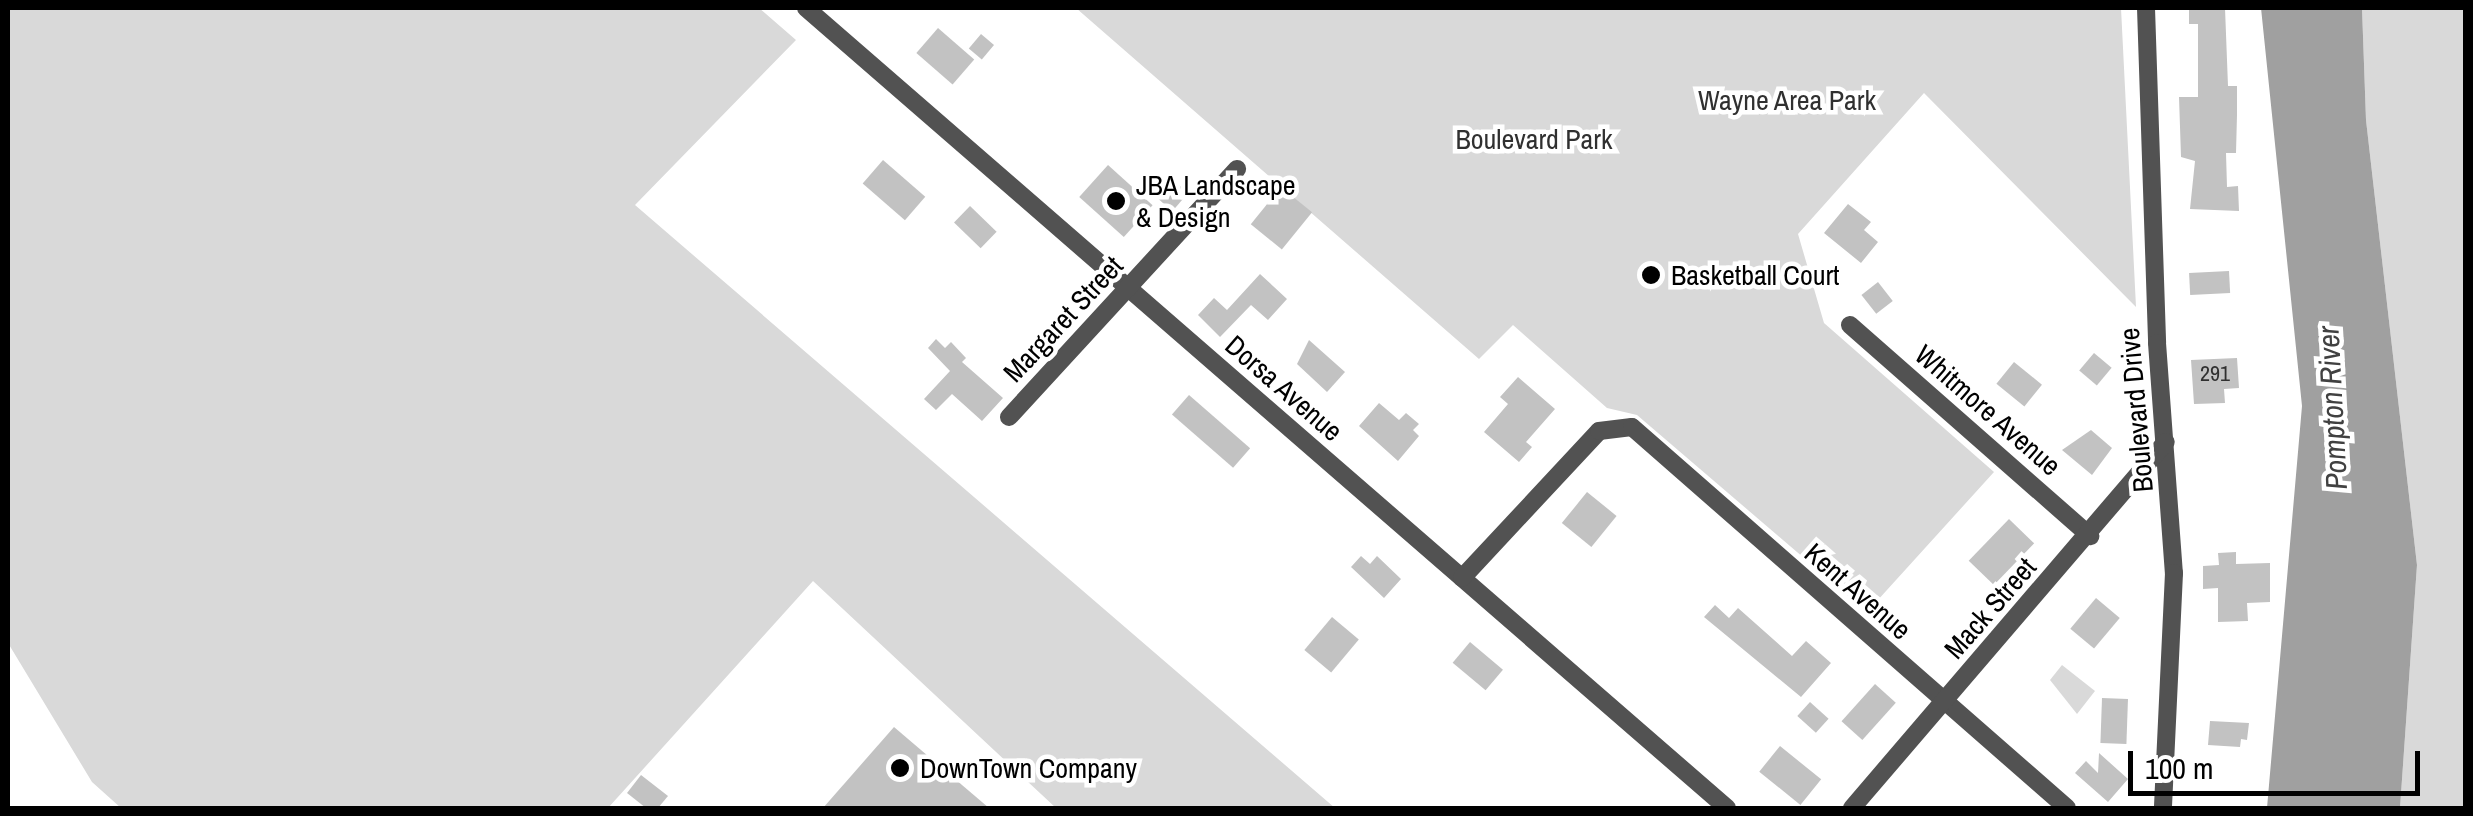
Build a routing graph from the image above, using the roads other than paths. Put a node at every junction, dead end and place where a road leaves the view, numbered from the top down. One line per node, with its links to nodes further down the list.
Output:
1 (806, 8): 4 (street, Dorsa Avenue)
2 (2146, 8): 7 (street, Boulevard Drive)
3 (1237, 169): 4 (street, Margaret Street)
4 (1128, 290): 6 (street, Margaret Street); 9 (street, Dorsa Avenue)
5 (1850, 325): 8 (street, Whitmore Avenue)
6 (1009, 416)
7 (2166, 442): 8 (street, Mack Street); 14 (street, Boulevard Drive)
8 (2090, 536): 10 (street, Mack Street)
9 (1462, 578): 10 (street, Kent Avenue); 11 (street, Dorsa Avenue)
10 (1944, 704): 12 (street, Mack Street); 13 (street, Kent Avenue)
11 (1727, 808)
12 (1852, 808)
13 (2068, 808)
14 (2162, 808)

